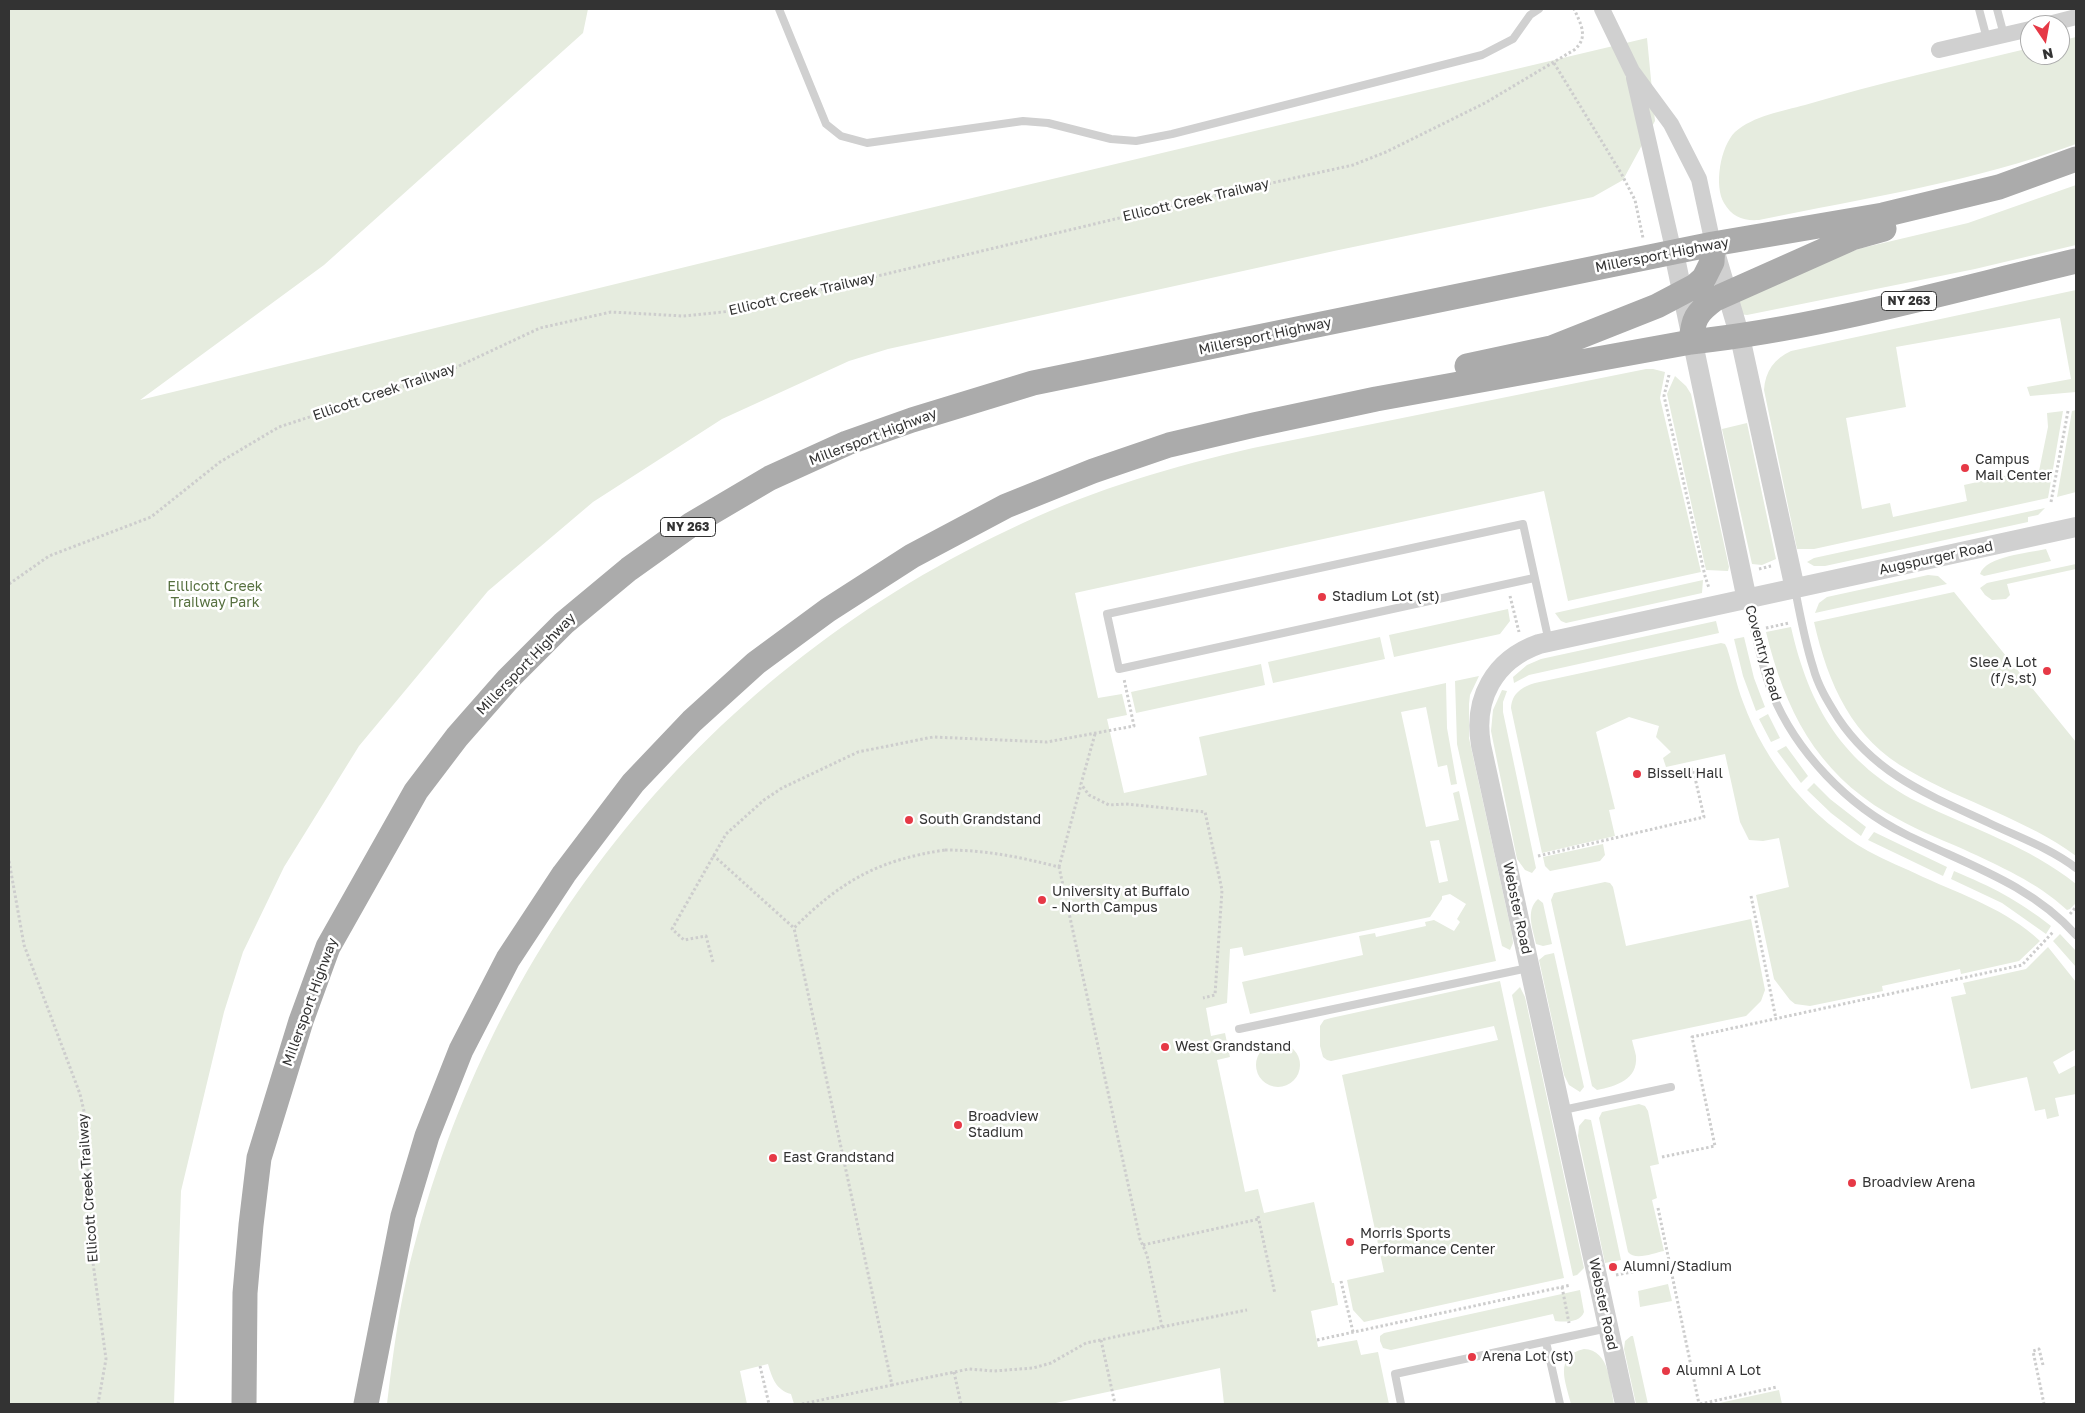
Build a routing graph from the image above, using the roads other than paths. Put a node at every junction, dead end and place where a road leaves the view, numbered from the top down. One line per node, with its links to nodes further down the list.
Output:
1 (779, 9): 2 (lane)
2 (1539, 9)
3 (1602, 9): 10 (street)
4 (1979, 9): 8 (lane)
5 (1997, 9): 7 (lane)
6 (2020, 32): 7 (street)
7 (2004, 36): 8 (street)
8 (1987, 40): 9 (street)
9 (1939, 50)
10 (1632, 70): 13 (street); 14 (street)
11 (2076, 158): 12 (main road, Millersport Highway / NY 263)
12 (1999, 187): 13 (main road, Millersport Highway / NY 263); 17 (main road)
13 (1712, 244): 14 (main road, Millersport Highway / NY 263); 16 (main road); 17 (street)
14 (1674, 253): 16 (street, Coventry Road); 34 (main road, Millersport Highway / NY 263)
15 (2076, 261): 18 (main road, NY 263)
16 (1682, 294): 19 (street, Coventry Road); 20 (main road)
17 (1726, 294): 18 (street); 19 (main road)
18 (1740, 337): 19 (main road, NY 263); 23 (street)
19 (1692, 342): 20 (main road, NY 263); 24 (street, Coventry Road)
20 (1376, 399): 35 (main road, NY 263)
21 (2076, 527): 23 (street, Augspurger Road)
22 (1534, 578): 22 (lane); 25 (lane)
23 (1795, 590): 24 (street, Augspurger Road); 26 (lane)
24 (1747, 600): 25 (street, Webster Road); 27 (lane, Coventry Road)
25 (1549, 642): 28 (street, Webster Road)
26 (2076, 868)
27 (2076, 935)
28 (1530, 967): 29 (lane); 31 (street, Webster Road)
29 (1239, 1029)
30 (1671, 1087): 31 (lane)
31 (1561, 1111): 32 (street, Webster Road)
32 (1608, 1328): 33 (lane); 38 (street, Webster Road)
33 (1546, 1342): 36 (lane); 37 (lane)
34 (244, 1404)
35 (366, 1404)
36 (1401, 1404)
37 (1560, 1404)
38 (1625, 1404)

